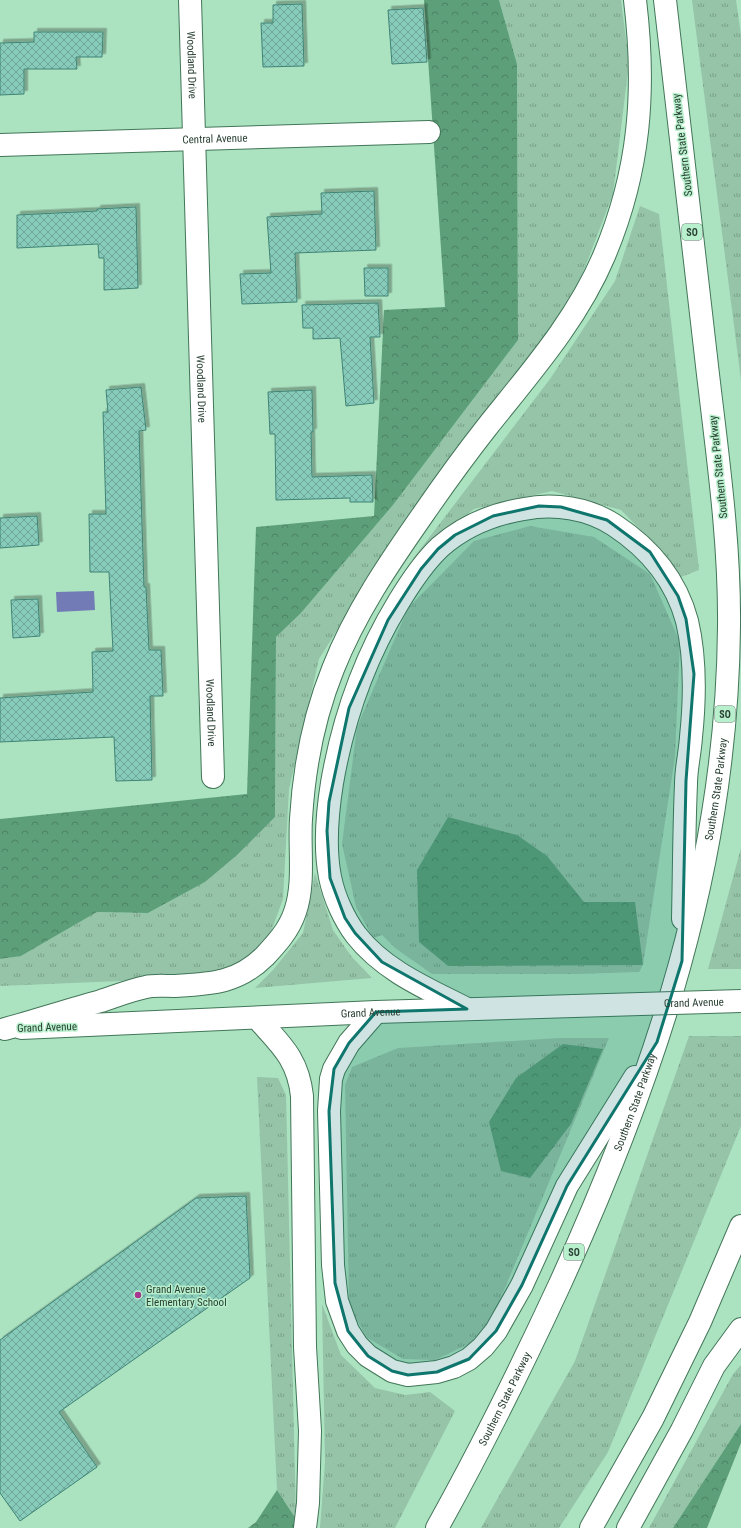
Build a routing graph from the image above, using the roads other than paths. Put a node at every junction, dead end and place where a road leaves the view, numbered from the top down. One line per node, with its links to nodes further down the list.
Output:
1 (190, 0): 5 (main road, Woodland Drive)
2 (635, 0): 13 (main road)
3 (665, 0): 8 (main road, Southern State Parkway / SO)
4 (429, 132): 5 (main road, Central Avenue)
5 (194, 139): 6 (main road, Central Avenue); 7 (main road, Woodland Drive)
6 (0, 145)
7 (213, 777)
8 (682, 961): 10 (main road); 14 (main road, Southern State Parkway / SO)
9 (741, 1001): 10 (main road, Grand Avenue, bridge)
10 (467, 1009): 11 (main road, Grand Avenue)
11 (376, 1012): 12 (main road, Grand Avenue); 14 (main road)
12 (257, 1018): 13 (main road, Grand Avenue); 17 (main road)
13 (2, 1029)
14 (657, 1042): 18 (main road, Southern State Parkway / SO)
15 (741, 1226): 19 (main road)
16 (741, 1329): 20 (main road)
17 (305, 1528)
18 (437, 1528)
19 (590, 1528)
20 (628, 1528)

